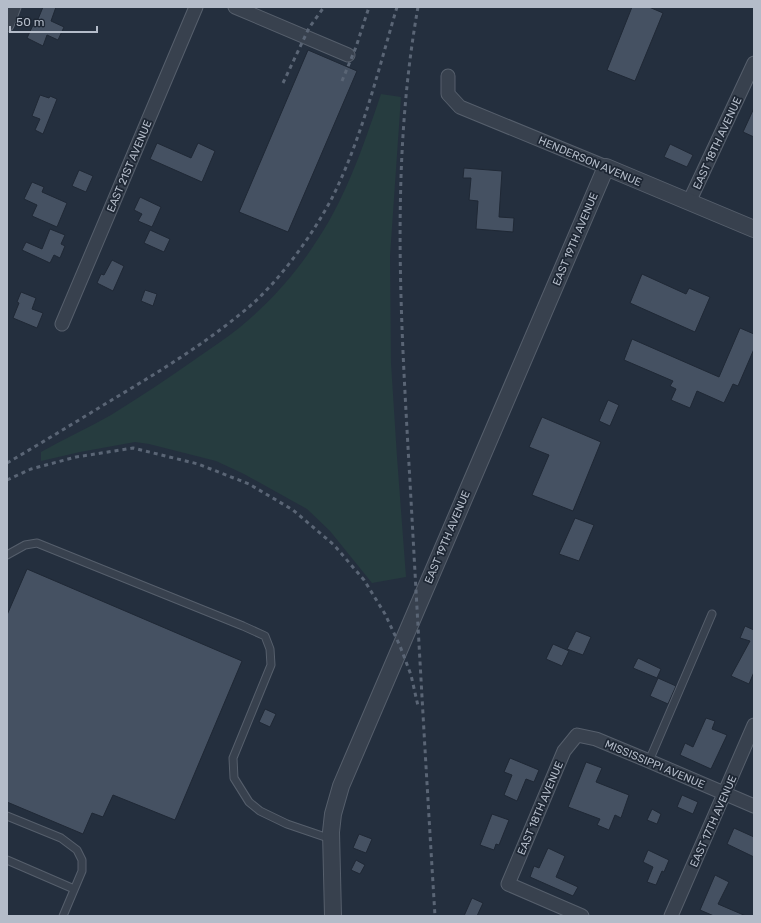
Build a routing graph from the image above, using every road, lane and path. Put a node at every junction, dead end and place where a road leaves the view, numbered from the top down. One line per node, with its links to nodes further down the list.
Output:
1 (14, 7): 4 (street)
2 (196, 7): 11 (street, EAST 21ST AVENUE)
3 (234, 7): 5 (street)
4 (7, 25)
5 (348, 56)
6 (754, 63): 9 (street, EAST 18TH AVENUE)
7 (448, 76): 8 (street, HENDERSON AVENUE)
8 (606, 167): 9 (street, HENDERSON AVENUE); 20 (street, EAST 19TH AVENUE)
9 (690, 202): 10 (street, HENDERSON AVENUE)
10 (754, 229)
11 (62, 324)
12 (7, 555): 20 (lane)
13 (712, 614): 16 (lane)
14 (754, 725): 17 (street, EAST 17TH AVENUE)
15 (577, 735): 16 (street, MISSISSIPPI AVENUE); 25 (street, EAST 18TH AVENUE)
16 (649, 760): 17 (street, MISSISSIPPI AVENUE)
17 (726, 793): 18 (street, MISSISSIPPI AVENUE); 26 (street, EAST 17TH AVENUE)
18 (754, 806)
19 (7, 816): 22 (lane)
20 (331, 839): 24 (street, EAST 19TH AVENUE)
21 (7, 860): 22 (lane)
22 (74, 888): 23 (lane)
23 (63, 916)
24 (333, 916)
25 (582, 916)
26 (671, 916)

